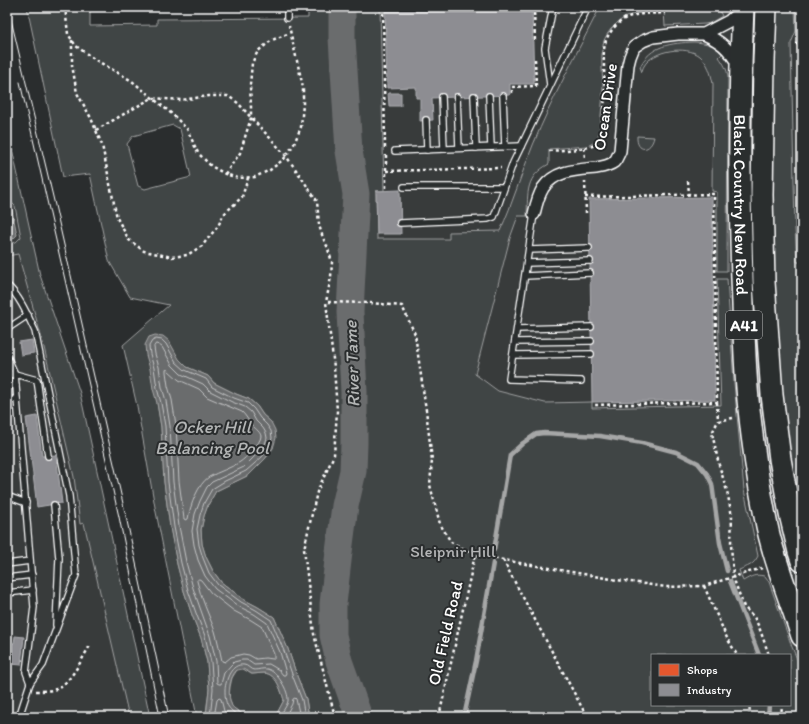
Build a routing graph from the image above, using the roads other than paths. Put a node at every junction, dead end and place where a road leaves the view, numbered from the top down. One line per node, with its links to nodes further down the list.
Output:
1 (287, 7): 6 (lane)
2 (553, 7): 9 (lane)
3 (588, 7): 9 (lane)
4 (766, 7): 56 (highway, Black Country New Road / A41)
5 (743, 8): 7 (street, Ocean Drive); 8 (highway, Black Country New Road / A41)
6 (287, 18)
7 (704, 34): 8 (street); 26 (street, Ocean Drive)
8 (740, 76): 64 (highway, Black Country New Road / A41)
9 (550, 86): 16 (lane)
10 (474, 96): 20 (lane)
11 (489, 96): 17 (lane)
12 (503, 96): 18 (lane)
13 (442, 97): 21 (lane)
14 (457, 97): 19 (lane)
15 (426, 120): 22 (lane)
16 (521, 146): 18 (lane); 25 (lane)
17 (492, 147): 18 (lane); 20 (lane)
18 (505, 147)
19 (459, 148): 20 (lane); 21 (lane)
20 (476, 148)
21 (444, 149): 22 (lane)
22 (427, 150): 23 (lane)
23 (395, 151)
24 (404, 187): 25 (lane)
25 (504, 188): 27 (lane)
26 (534, 214): 29 (lane)
27 (400, 223)
28 (589, 248): 29 (lane)
29 (529, 250): 31 (lane)
30 (590, 261): 31 (lane)
31 (527, 263): 33 (lane)
32 (590, 273): 33 (lane)
33 (525, 276): 38 (lane)
34 (7, 284): 35 (lane)
35 (28, 316): 37 (lane); 63 (lane)
36 (591, 327): 38 (lane)
37 (7, 329)
38 (517, 329): 40 (lane)
39 (591, 341): 40 (lane)
40 (515, 342): 42 (lane)
41 (591, 354): 42 (lane)
42 (513, 355): 47 (lane)
43 (7, 356): 44 (lane)
44 (9, 364): 45 (lane)
45 (15, 374): 46 (lane); 48 (lane); 52 (lane)
46 (7, 375)
47 (581, 381)
48 (16, 385): 49 (lane); 50 (lane)
49 (7, 386)
50 (17, 399): 51 (lane); 54 (lane)
51 (7, 400)
52 (48, 456)
53 (7, 496): 54 (lane)
54 (26, 503): 57 (lane)
55 (54, 505): 63 (lane)
56 (802, 561)
57 (30, 562): 58 (lane); 59 (lane)
58 (7, 564)
59 (32, 575): 60 (lane); 61 (lane)
60 (7, 578)
61 (33, 590): 62 (lane); 65 (lane)
62 (7, 593)
63 (55, 631): 65 (lane)
64 (802, 636)
65 (30, 683): 66 (lane)
66 (19, 717)

